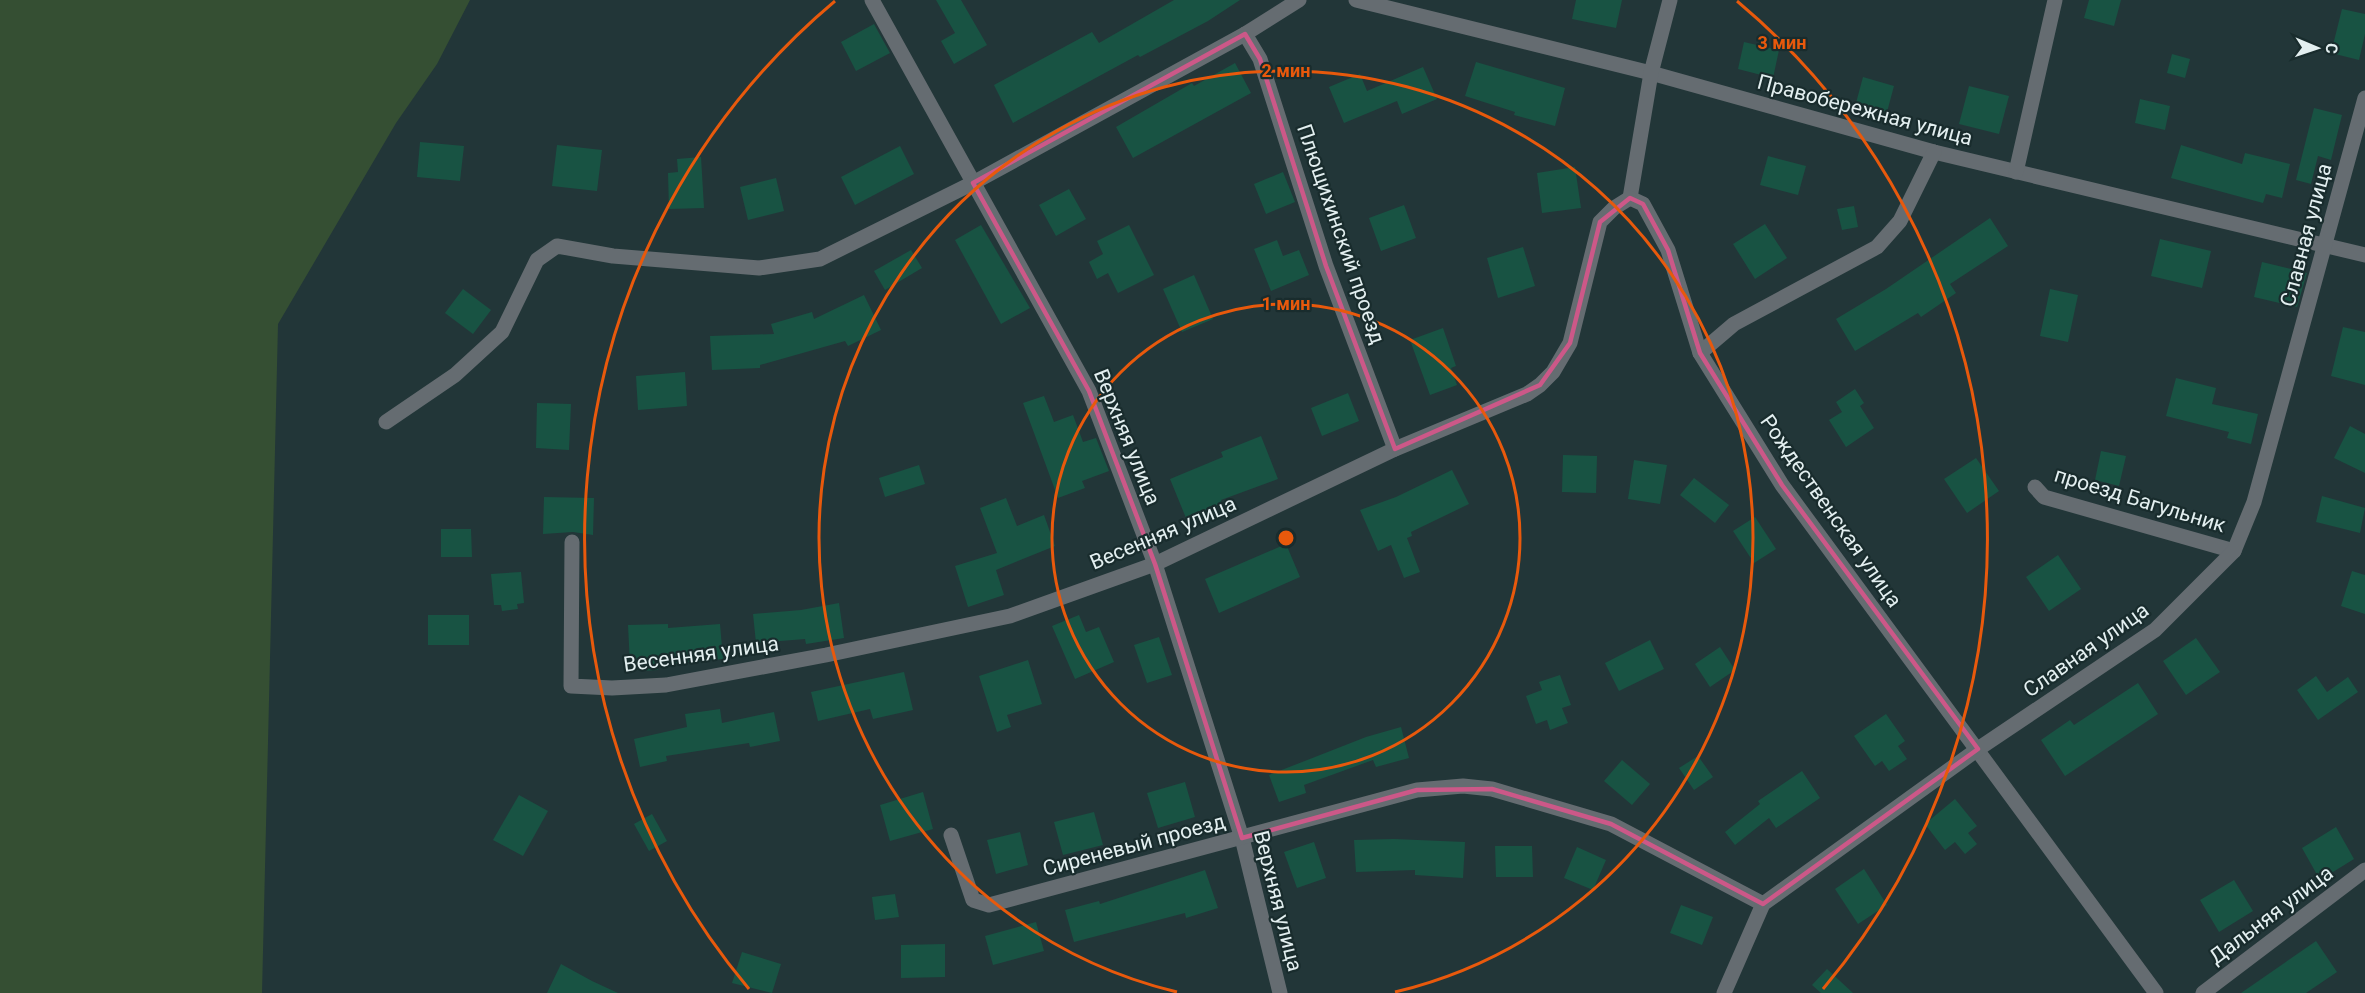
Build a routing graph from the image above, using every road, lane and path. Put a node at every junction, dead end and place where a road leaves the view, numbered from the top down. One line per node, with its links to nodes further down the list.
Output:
1 (872, 0): 11 (street, Верхняя улица)
2 (1299, 0): 6 (street)
3 (1356, 0): 7 (street, Правобережная улица)
4 (1670, 0): 7 (street)
5 (2055, 0): 10 (street)
6 (1245, 34): 11 (street); 17 (street, Плющихинский проезд)
7 (1651, 73): 9 (street, Правобережная улица); 12 (street)
8 (2365, 98): 13 (street, Славная улица)
9 (1934, 152): 10 (street, Правобережная улица); 15 (street)
10 (2016, 172): 13 (street, Правобережная улица)
11 (973, 183): 16 (street); 21 (street, Верхняя улица)
12 (1629, 198): 15 (street, Рождественская улица); 17 (street, Весенняя улица)
13 (2325, 245): 14 (street, Правобережная улица); 20 (street, Славная улица)
14 (2365, 255)
15 (1701, 353): 22 (street, Рождественская улица)
16 (386, 422)
17 (1395, 449): 21 (street, Весенняя улица)
18 (2035, 487): 20 (street, проезд Багульник)
19 (572, 542): 21 (street, Весенняя улица)
20 (2234, 551): 22 (street, Славная улица)
21 (1155, 564): 24 (street, Верхняя улица)
22 (1978, 749): 26 (street, Славная улица); 29 (street, Рождественская улица)
23 (951, 835): 24 (street, Сиреневый проезд)
24 (1242, 838): 26 (street, Сиреневый проезд); 27 (street, Верхняя улица)
25 (2365, 870): 30 (street, Дальняя улица)
26 (1763, 904): 28 (street)
27 (1280, 993)
28 (1724, 993)
29 (2156, 993)
30 (2203, 993)

